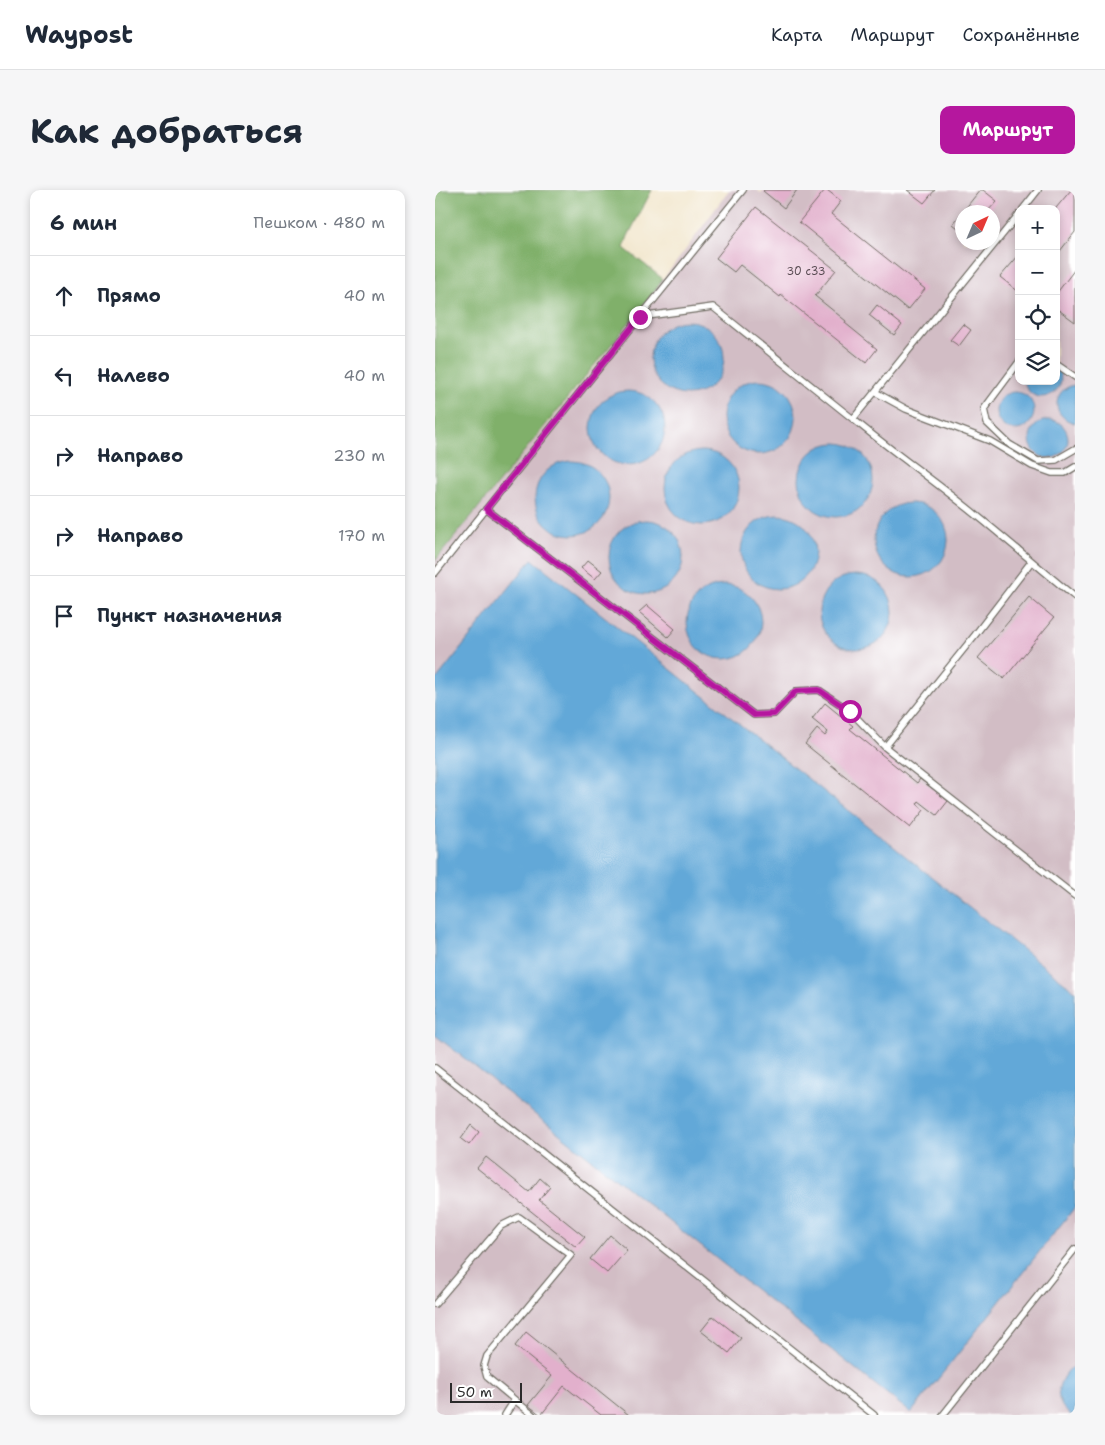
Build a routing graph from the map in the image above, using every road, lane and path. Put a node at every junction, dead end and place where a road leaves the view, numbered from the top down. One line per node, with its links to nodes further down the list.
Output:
1 (743, 190): 5 (lane)
2 (1038, 190): 3 (lane)
3 (1026, 205)
4 (1015, 219): 9 (lane)
5 (640, 317): 10 (lane); 13 (lane)
6 (1015, 367): 11 (lane)
7 (1060, 367): 8 (lane)
8 (1075, 377)
9 (875, 392): 10 (lane); 12 (lane)
10 (853, 419): 14 (lane)
11 (1075, 449)
12 (1075, 467)
13 (486, 509): 15 (lane); 17 (lane)
14 (1031, 562): 16 (lane); 17 (lane)
15 (435, 573)
16 (1075, 597)
17 (885, 747): 18 (lane)
18 (1075, 896)
19 (435, 1068): 25 (lane)
20 (1075, 1249): 26 (lane)
21 (435, 1304): 22 (lane)
22 (514, 1401): 23 (lane); 24 (lane)
23 (505, 1415)
24 (533, 1415)
25 (874, 1415)
26 (943, 1415)

